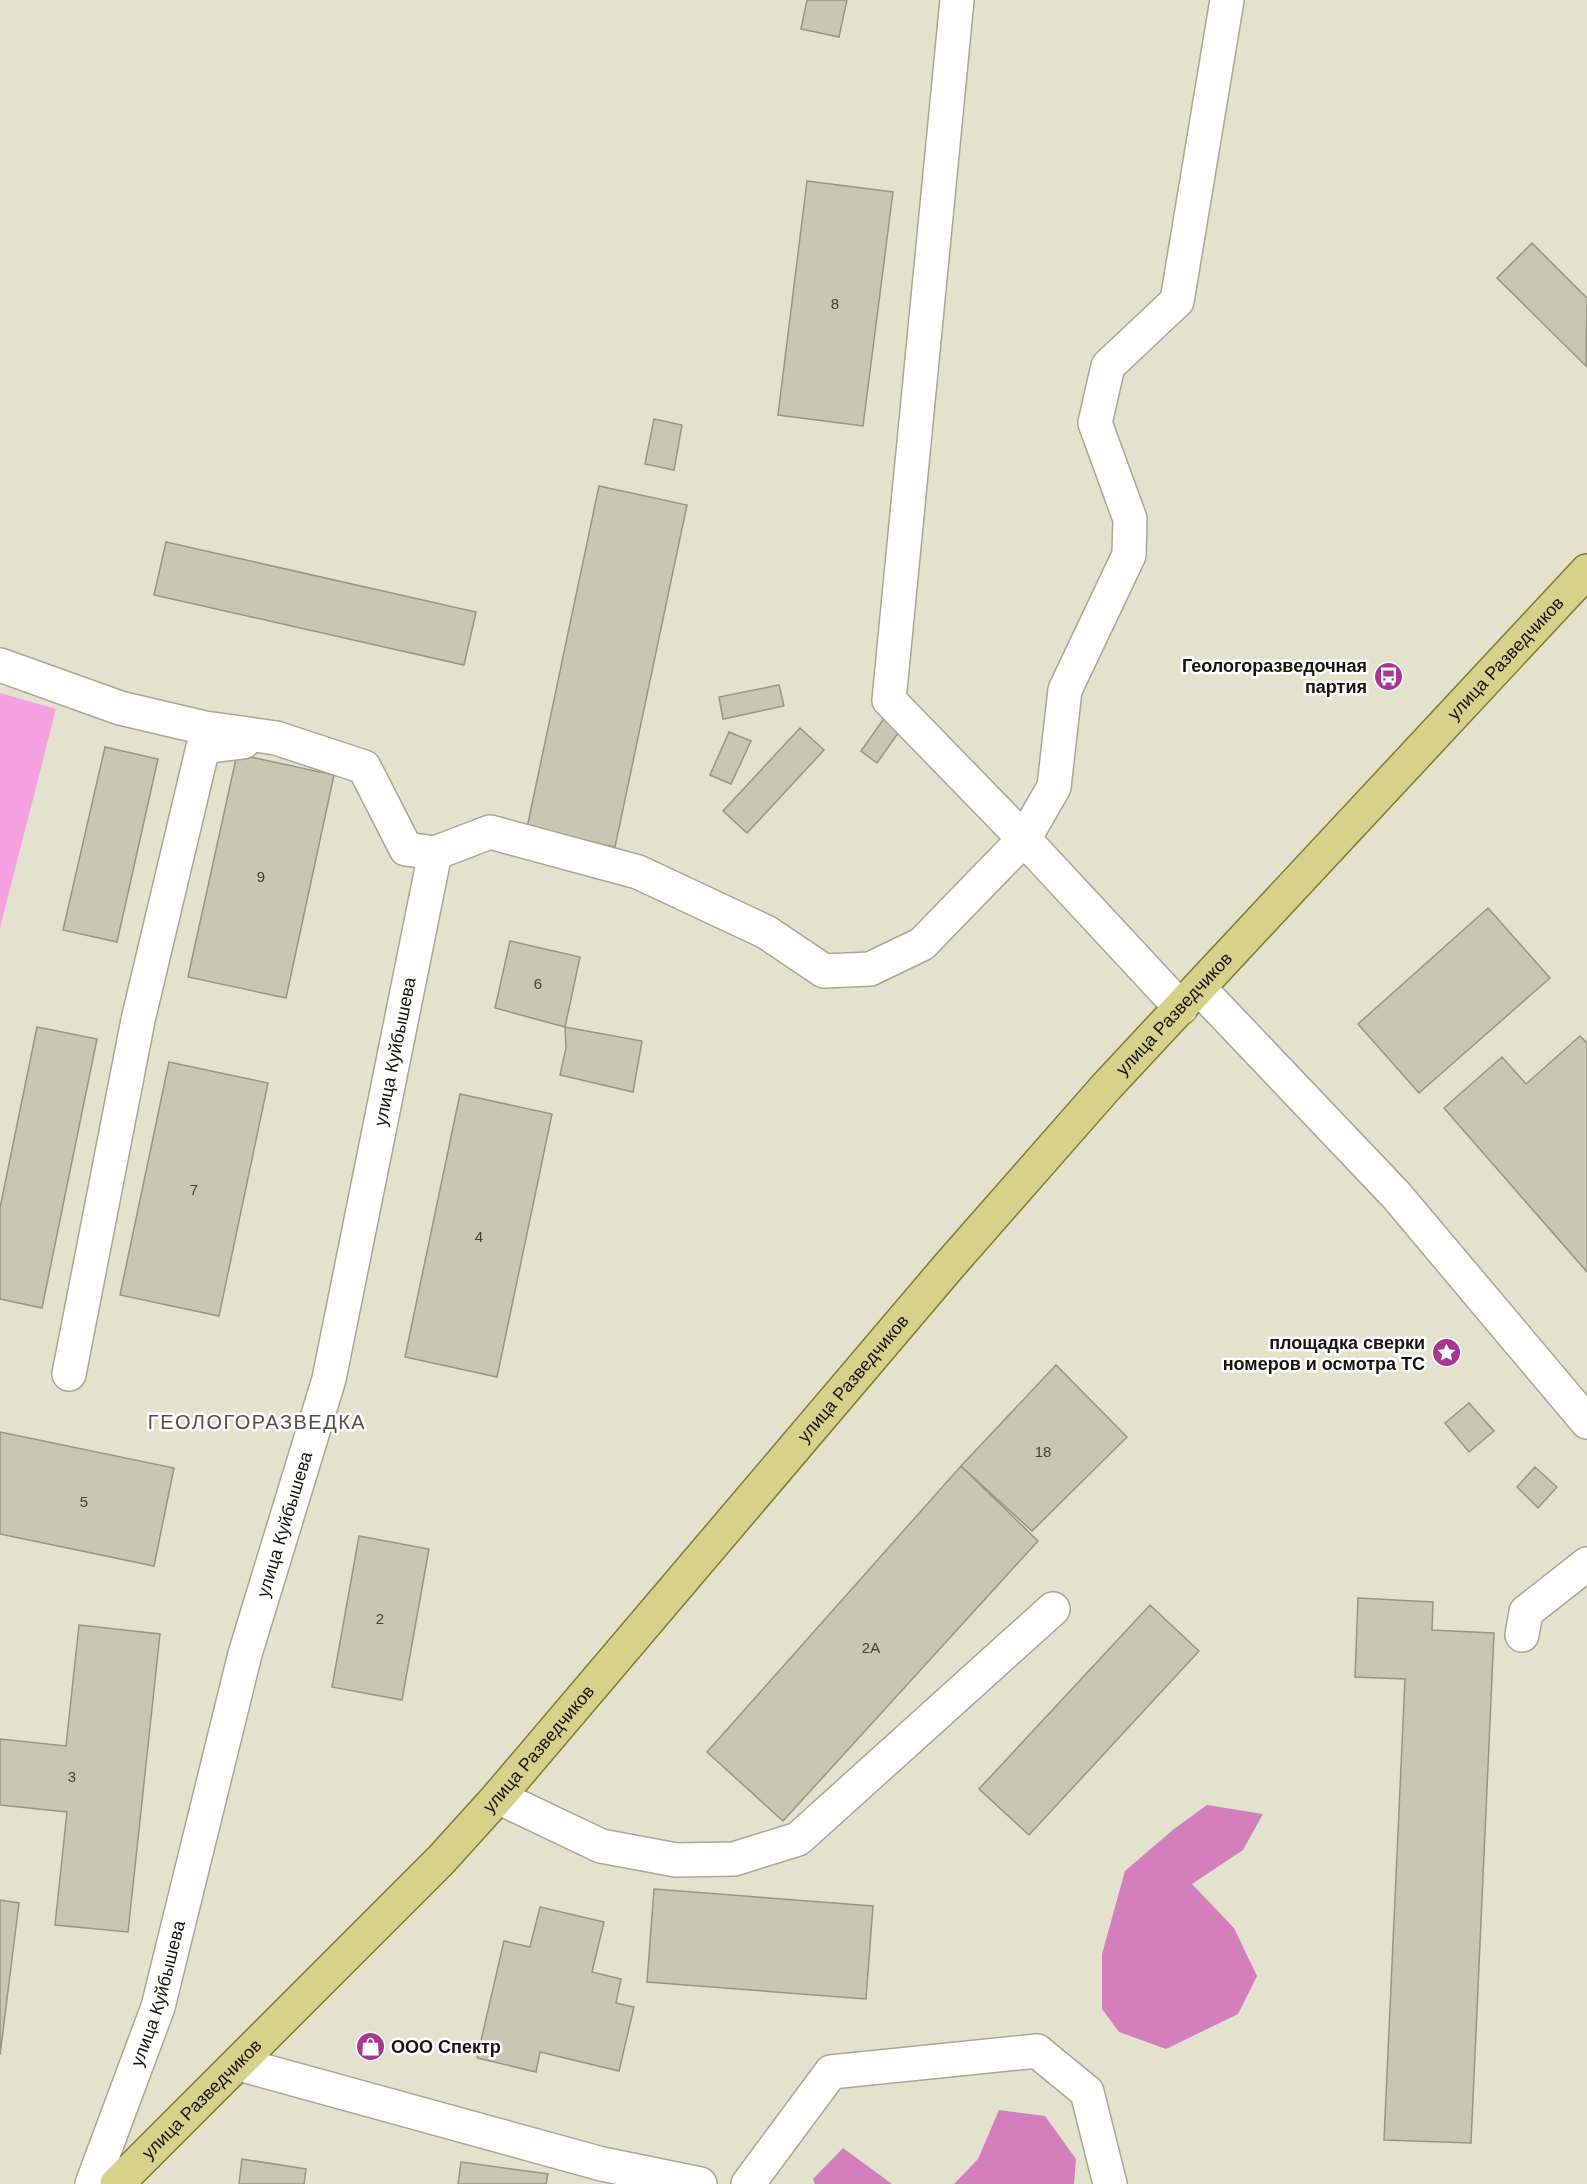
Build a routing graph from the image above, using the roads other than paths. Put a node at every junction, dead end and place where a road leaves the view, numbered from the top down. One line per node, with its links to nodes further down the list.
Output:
1 (957, 0): 6 (street)
2 (1227, 0): 6 (street)
3 (1587, 571): 8 (main road, улица Разведчиков)
4 (0, 664): 5 (street)
5 (276, 738): 7 (street); 9 (street)
6 (1024, 839): 7 (street); 8 (street)
7 (435, 853): 16 (street, улица Куйбышева)
8 (1191, 999): 10 (street); 14 (main road, улица Разведчиков)
9 (69, 1374)
10 (1587, 1422)
11 (1587, 1563): 13 (street)
12 (1053, 1609): 14 (street)
13 (1522, 1635)
14 (498, 1797): 15 (main road, улица Разведчиков)
15 (239, 2064): 17 (main road, улица Разведчиков); 18 (street)
16 (92, 2184)
17 (117, 2184)
18 (700, 2184)
19 (748, 2184): 20 (street)
20 (1110, 2184)

